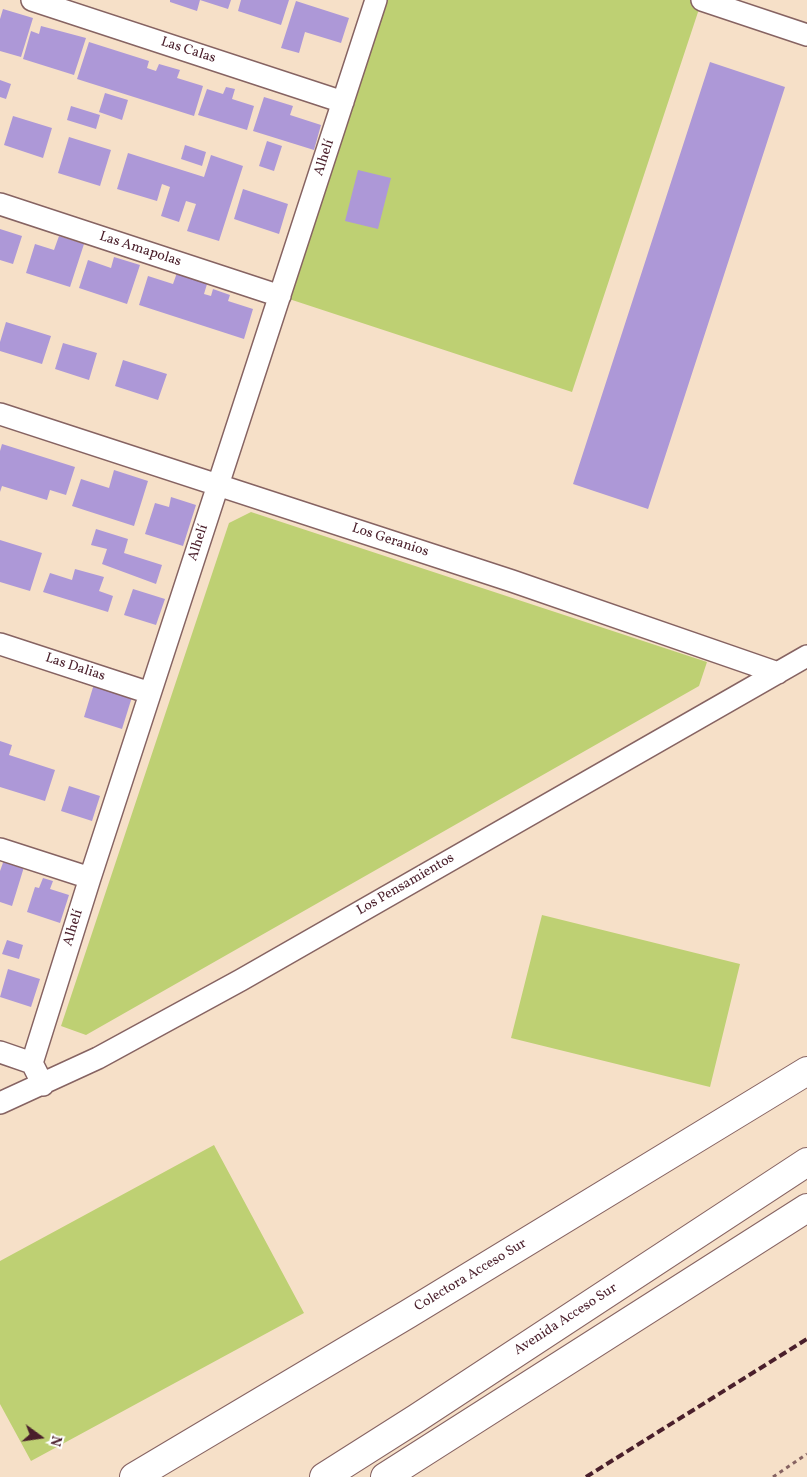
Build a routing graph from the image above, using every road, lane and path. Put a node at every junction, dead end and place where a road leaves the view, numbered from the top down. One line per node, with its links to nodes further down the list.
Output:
1 (32, 0): 5 (street, Las Calas)
2 (376, 0): 5 (street, Alhelí)
3 (702, 0): 4 (street)
4 (807, 35)
5 (343, 102): 7 (street, Alhelí)
6 (0, 204): 7 (street, Las Amapolas)
7 (280, 296): 9 (street, Alhelí)
8 (0, 414): 9 (street, Los Geranios)
9 (218, 485): 12 (street, Los Geranios); 13 (street, Alhelí)
10 (0, 644): 13 (street, Las Dalias)
11 (807, 656): 12 (street, Los Pensamientos)
12 (778, 673): 19 (street, Los Pensamientos)
13 (150, 693): 15 (street, Alhelí)
14 (0, 849): 15 (street)
15 (90, 878): 17 (street, Alhelí)
16 (0, 1052): 17 (street)
17 (32, 1063): 19 (street)
18 (807, 1071): 24 (main road, Colectora Acceso Sur)
19 (43, 1085): 20 (street, Los Pensamientos)
20 (0, 1103)
21 (807, 1162): 25 (main road, Avenida Acceso Sur)
22 (807, 1208): 26 (main road)
23 (807, 1454): 27 (path)
24 (134, 1477)
25 (324, 1477)
26 (385, 1477)
27 (773, 1477)

